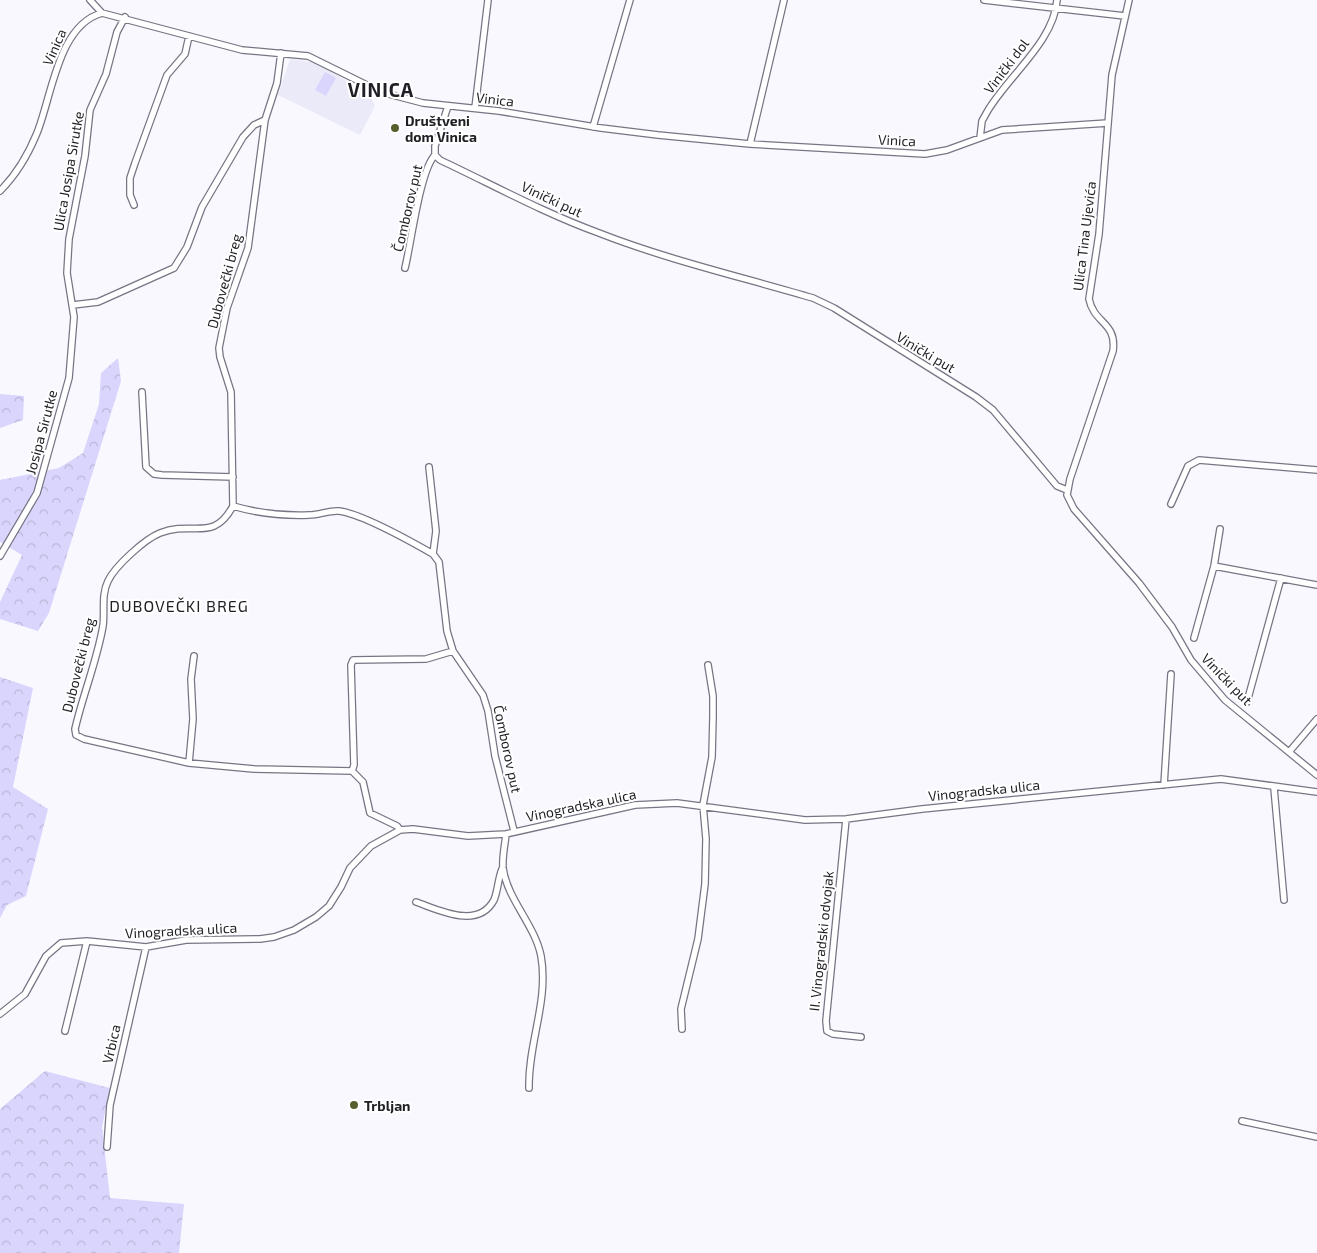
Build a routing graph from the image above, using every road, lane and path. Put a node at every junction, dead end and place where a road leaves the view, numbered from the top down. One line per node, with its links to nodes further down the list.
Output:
1 (90, 0): 9 (street)
2 (488, 0): 15 (street)
3 (630, 0): 18 (street)
4 (784, 0): 20 (street)
5 (984, 0): 8 (street)
6 (1057, 0): 8 (street, Vinički dol)
7 (1129, 0): 10 (street, Ulica Tina Ujevića)
8 (1056, 10): 10 (street); 19 (street, Vinički dol)
9 (102, 12): 11 (street, Vinica); 22 (street, Vinica)
10 (1125, 16): 17 (street, Ulica Tina Ujevića)
11 (125, 17): 12 (street, Vinica); 25 (street, Ulica Josipa Sirutke)
12 (189, 36): 13 (street, Vinica); 23 (street)
13 (281, 54): 14 (street, Vinica); 16 (street, Dubovečki breg)
14 (448, 106): 15 (street, Vinica); 21 (street)
15 (475, 108): 18 (street, Vinica)
16 (265, 120): 25 (street); 29 (street, Dubovečki breg)
17 (1108, 123): 19 (street, Vinica); 30 (street, Ulica Tina Ujevića)
18 (593, 127): 20 (street, Vinica)
19 (980, 138): 20 (street, Vinica)
20 (750, 144)
21 (435, 155): 24 (street, Čomborov put); 30 (street, Vinički put)
22 (0, 191)
23 (134, 205)
24 (405, 268)
25 (73, 305): 35 (street, Josipa Sirutke)
26 (142, 392): 29 (street)
27 (429, 467): 34 (street, Čomborov put)
28 (1317, 470): 31 (street)
29 (233, 477): 32 (street, Dubovečki breg)
30 (1067, 490): 46 (street, Vinički put)
31 (1171, 504)
32 (233, 506): 34 (street); 47 (street, Dubovečki breg)
33 (1220, 529): 36 (street)
34 (433, 554): 40 (street, Čomborov put)
35 (0, 556)
36 (1214, 566): 37 (street); 39 (street)
37 (1281, 578): 38 (street); 44 (street)
38 (1317, 585)
39 (1194, 638)
40 (453, 651): 48 (street); 56 (street, Čomborov put)
41 (194, 656): 47 (street)
42 (708, 665): 53 (street)
43 (1171, 674): 50 (street)
44 (1247, 702)
45 (1317, 719): 46 (street)
46 (1289, 752): 49 (street, Vinički put)
47 (189, 763): 48 (street, Dubovečki breg)
48 (352, 770): 55 (street)
49 (1317, 775)
50 (1164, 785): 51 (street, Vinogradska ulica); 54 (street, Vinogradska ulica)
51 (1274, 788): 52 (street, Vinogradska ulica); 59 (street)
52 (1317, 792)
53 (703, 805): 54 (street, Vinogradska ulica); 56 (street, Vinogradska ulica); 64 (street)
54 (846, 819): 66 (street, II. Vinogradski odvojak)
55 (400, 830): 57 (street, Vinogradska ulica); 62 (street, Vinogradska ulica)
56 (514, 831): 57 (street, Vinogradska ulica)
57 (506, 834): 58 (street)
58 (503, 867): 60 (street); 67 (street)
59 (1284, 900)
60 (416, 902)
61 (87, 941): 62 (street, Vinogradska ulica); 63 (street, Vinogradska ulica); 65 (street)
62 (146, 947): 70 (street, Vrbica)
63 (0, 1014)
64 (682, 1029)
65 (65, 1031)
66 (861, 1037)
67 (528, 1088)
68 (1242, 1121): 69 (street)
69 (1317, 1137)
70 (107, 1147)

